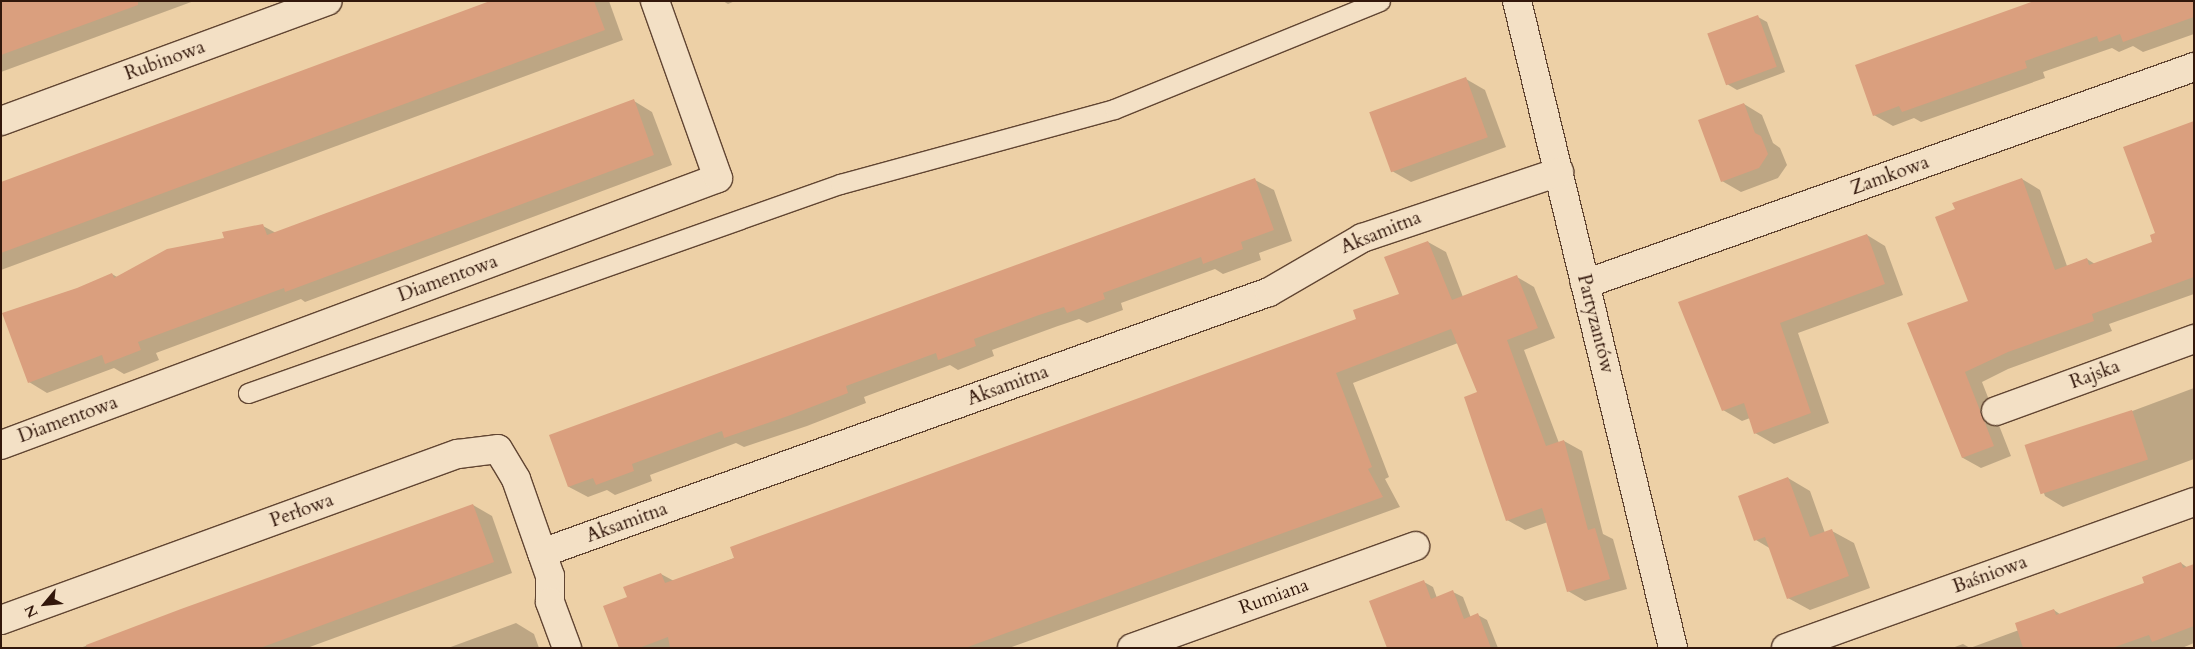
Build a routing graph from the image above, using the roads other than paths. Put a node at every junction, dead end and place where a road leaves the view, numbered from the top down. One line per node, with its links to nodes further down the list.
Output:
1 (328, 1): 6 (street, Rubinowa)
2 (655, 1): 12 (street, Diamentowa)
3 (1380, 1): 10 (lane)
4 (1517, 1): 7 (street, Partyzantów)
5 (2194, 66): 8 (street, Zamkowa)
6 (1, 121)
7 (1559, 172): 8 (street, Partyzantów); 15 (street, Aksamitna)
8 (1586, 284): 17 (street, Partyzantów)
9 (2194, 339): 11 (street, Rajska)
10 (248, 393)
11 (1996, 411)
12 (1, 445)
13 (2194, 502): 20 (street, Baśniowa)
14 (1415, 546): 19 (street, Rumiana)
15 (542, 553): 16 (street, Perłowa); 18 (street)
16 (1, 620)
17 (1670, 647)
18 (567, 648)
19 (1132, 648)
20 (1786, 648)

